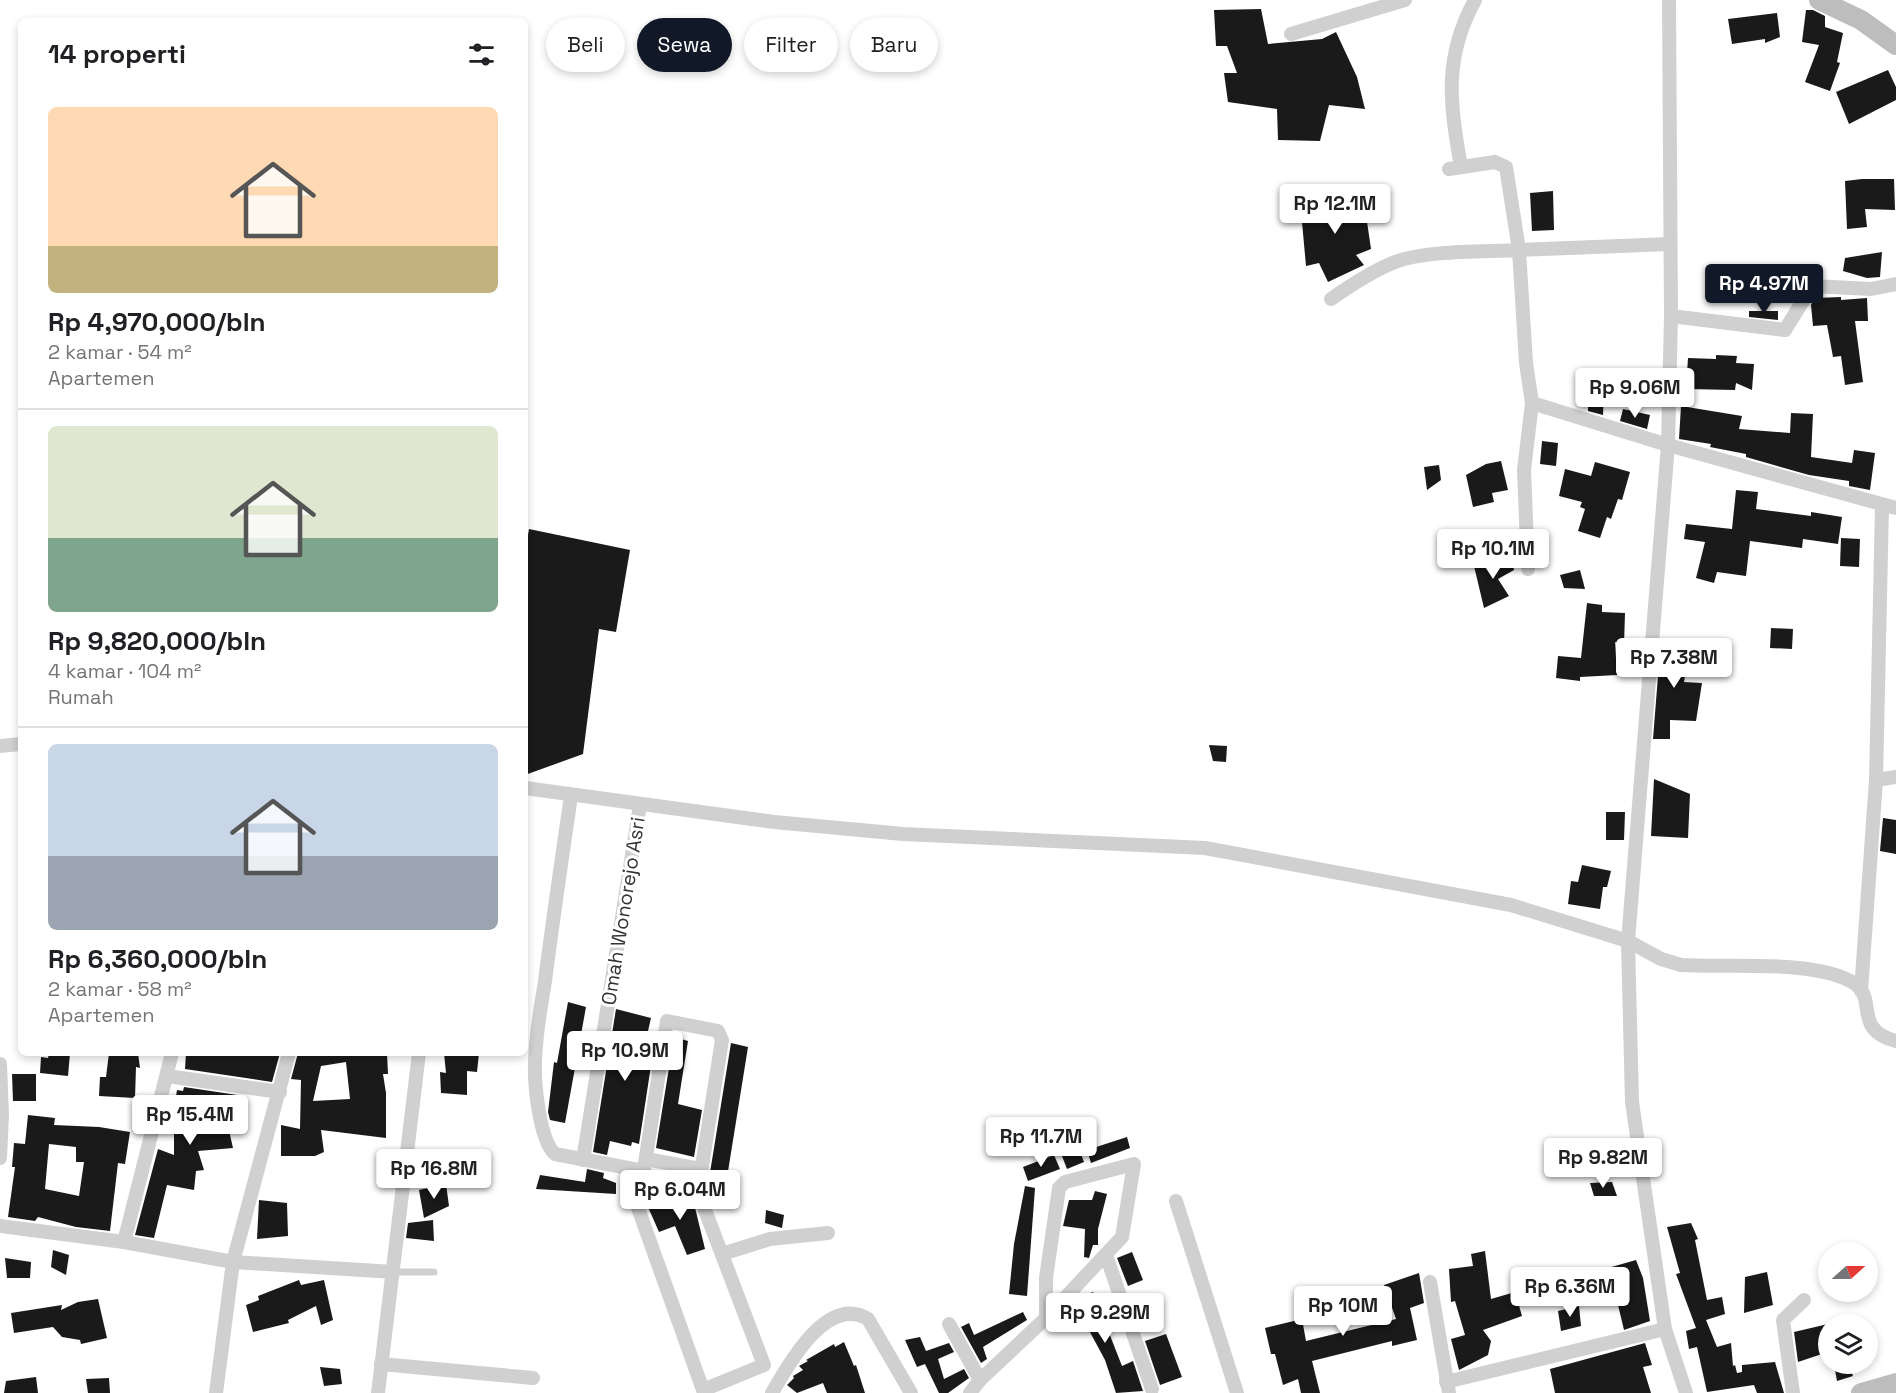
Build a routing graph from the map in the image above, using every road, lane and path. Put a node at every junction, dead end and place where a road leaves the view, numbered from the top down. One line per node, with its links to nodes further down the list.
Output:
1 (1405, 0): 5 (street)
2 (1475, 0): 8 (street)
3 (1669, 0): 7 (street)
4 (1819, 0): 6 (street)
5 (1291, 34)
6 (1896, 45)
7 (1670, 244): 8 (street); 11 (street)
8 (1519, 250): 10 (street); 12 (street)
9 (1896, 284): 11 (street)
10 (1331, 299)
11 (1671, 316): 13 (street)
12 (1532, 403): 13 (street); 15 (street)
13 (1668, 445): 14 (street); 23 (street)
14 (1889, 507): 19 (street)
15 (1528, 569)
16 (18, 744): 17 (street)
17 (0, 746)
18 (1896, 777): 19 (street)
19 (1876, 780): 24 (street)
20 (528, 789): 21 (street)
21 (571, 796): 22 (street); 33 (street)
22 (640, 805): 23 (street); 33 (street, Omah Wonorejo Asri)
23 (1628, 941): 24 (street); 49 (street)
24 (1861, 991): 25 (street)
25 (1896, 1041)
26 (171, 1056): 30 (street)
27 (288, 1056): 31 (street)
28 (419, 1056): 43 (street)
29 (0, 1064): 32 (street)
30 (167, 1076): 31 (street); 39 (street)
31 (280, 1092): 42 (street)
32 (0, 1158)
33 (583, 1160): 34 (street)
34 (645, 1165): 35 (street); 35 (street); 40 (street)
35 (701, 1169): 40 (street)
36 (1176, 1201): 61 (street)
37 (0, 1226): 39 (street)
38 (828, 1233): 40 (street)
39 (124, 1242): 42 (street)
40 (722, 1254)
41 (1106, 1255): 47 (street); 47 (street); 55 (street)
42 (233, 1262): 43 (street); 56 (street)
43 (394, 1272): 44 (lane); 50 (street)
44 (434, 1272)
45 (1430, 1282): 54 (street)
46 (1804, 1300): 63 (street)
47 (1046, 1318): 52 (street)
48 (949, 1324): 52 (street)
49 (1665, 1329): 54 (street); 62 (street)
50 (381, 1364): 51 (street); 57 (street)
51 (533, 1378)
52 (980, 1380): 60 (street)
53 (1896, 1383): 64 (street)
54 (1447, 1388)
55 (1152, 1389)
56 (216, 1393)
57 (378, 1393)
58 (772, 1393): 59 (street)
59 (911, 1393)
60 (970, 1393)
61 (1237, 1393)
62 (1686, 1393)
63 (1793, 1393)
64 (1861, 1393)

